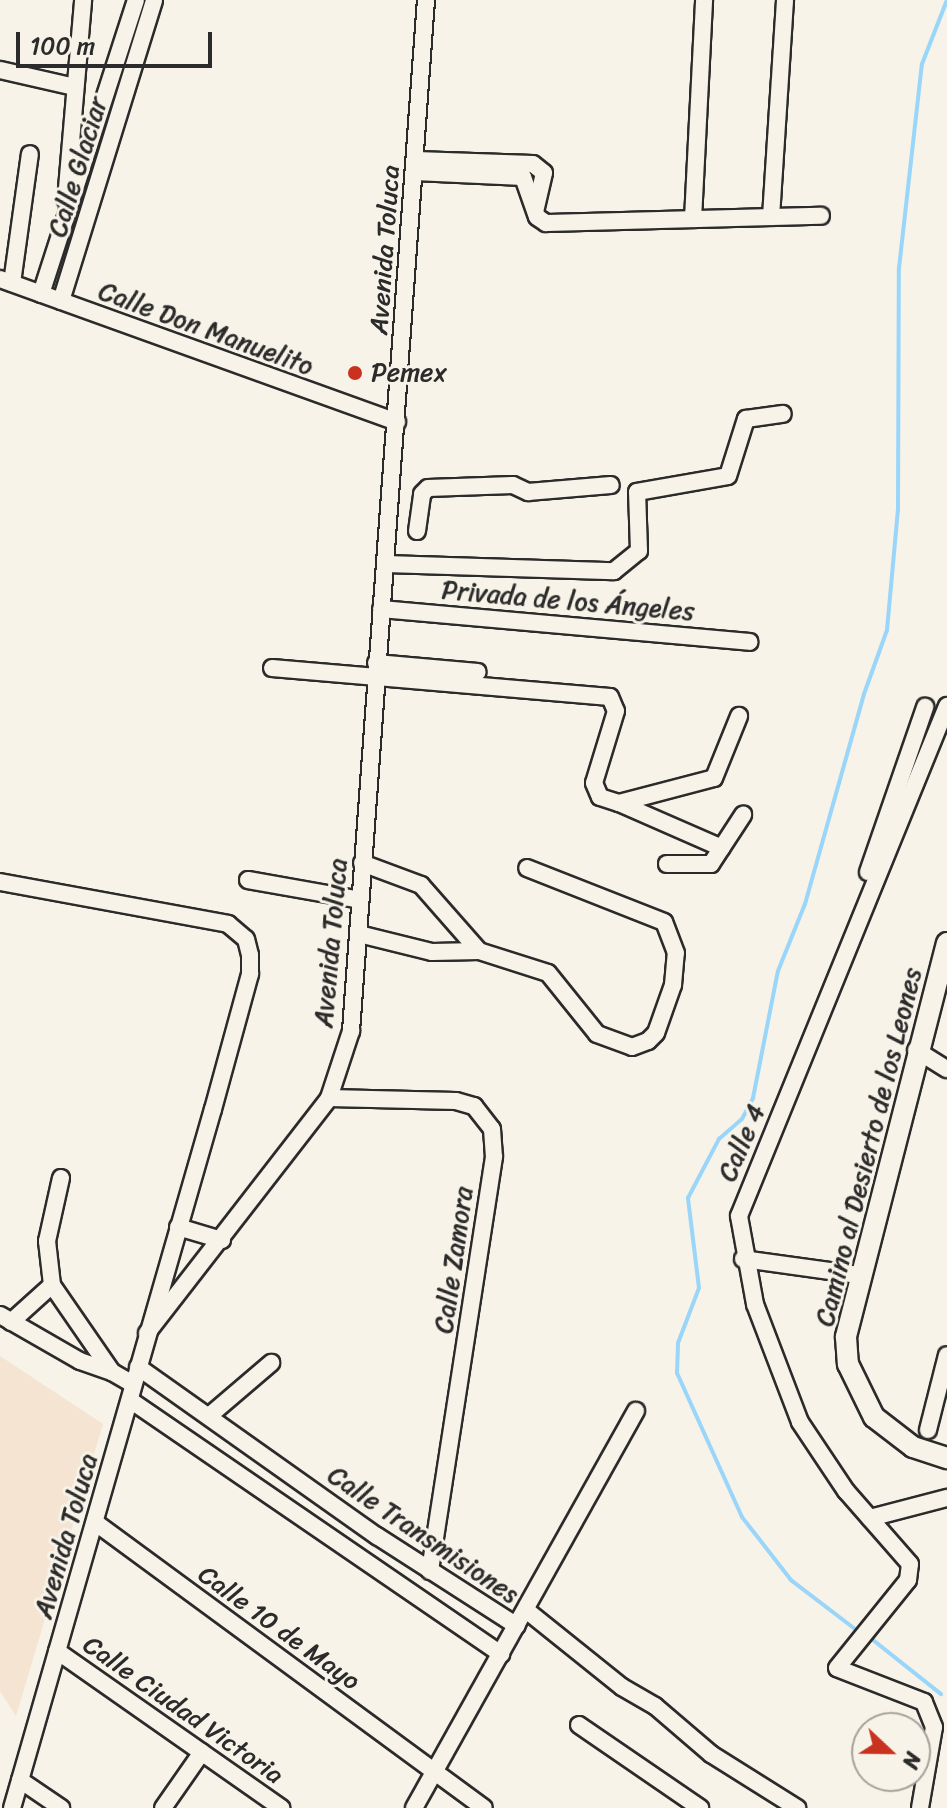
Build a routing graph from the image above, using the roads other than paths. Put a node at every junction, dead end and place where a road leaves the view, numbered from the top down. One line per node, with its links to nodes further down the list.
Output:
1 (83, 0): 8 (street)
2 (136, 0): 13 (street, Calle Glaciar)
3 (154, 0): 17 (street, Calle Glaciar)
4 (426, 0): 10 (street, Avenida Toluca)
5 (704, 0): 14 (street)
6 (785, 0): 12 (street)
7 (0, 70): 8 (street)
8 (75, 87): 13 (street)
9 (30, 154): 15 (street)
10 (415, 166): 14 (street); 19 (street, Avenida Toluca)
11 (821, 216): 12 (street)
12 (771, 217): 14 (street)
13 (65, 218): 16 (street, Calle Glaciar)
14 (693, 219)
15 (6, 281): 16 (street, Calle Don Manuelito)
16 (41, 294): 17 (street, Calle Don Manuelito)
17 (61, 301): 19 (street, Calle Don Manuelito)
18 (783, 414): 22 (street)
19 (397, 422): 22 (street, Avenida Toluca)
20 (611, 485): 21 (street)
21 (417, 531)
22 (386, 564): 23 (street, Avenida Toluca)
23 (381, 609): 24 (street, Privada de los Ángeles); 26 (street, Avenida Toluca)
24 (750, 642)
25 (272, 668): 26 (street)
26 (375, 671): 27 (street); 31 (street); 34 (street, Avenida Toluca)
27 (563, 680)
28 (947, 706): 40 (street, Calle 4)
29 (925, 707): 40 (street)
30 (739, 716): 31 (street)
31 (619, 803): 33 (street)
32 (743, 815): 33 (street)
33 (722, 848): 35 (street)
34 (362, 863): 39 (street, Avenida Toluca); 43 (street)
35 (667, 864)
36 (527, 868): 43 (street)
37 (248, 880): 39 (street)
38 (0, 882): 48 (street)
39 (360, 900): 41 (street, Avenida Toluca)
40 (856, 924): 50 (street, Calle 4)
41 (359, 934): 43 (street); 46 (street, Avenida Toluca)
42 (947, 943): 44 (main road, Camino al Desierto de los Leones)
43 (479, 951)
44 (916, 1050): 45 (street); 51 (main road, Camino al Desierto de los Leones)
45 (947, 1069)
46 (329, 1098): 49 (street, Avenida Toluca); 67 (street, Calle Zamora)
47 (61, 1178): 52 (street)
48 (178, 1227): 49 (street); 54 (street)
49 (222, 1240): 54 (street, Avenida Toluca)
50 (743, 1259): 51 (street); 65 (street, Calle 4)
51 (858, 1275): 63 (main road, Camino al Desierto de los Leones)
52 (52, 1285): 53 (street); 58 (street)
53 (5, 1318): 58 (street)
54 (147, 1333): 57 (street, Avenida Toluca)
55 (947, 1355): 62 (street)
56 (271, 1363): 61 (street)
57 (138, 1367): 59 (street, Avenida Toluca); 61 (street, Calle Transmisiones)
58 (112, 1372): 59 (street, Calle Transmisiones)
59 (132, 1392): 66 (street, Avenida Toluca); 71 (street, Calle Transmisiones)
60 (636, 1411): 68 (street)
61 (209, 1416): 67 (street, Calle Transmisiones)
62 (928, 1430)
63 (947, 1458)
64 (947, 1498): 65 (street)
65 (870, 1518): 84 (street, Calle 4)
66 (96, 1523): 70 (street, Avenida Toluca); 74 (street, Calle 10 de Mayo)
67 (430, 1571): 69 (street, Calle Transmisiones)
68 (526, 1610): 69 (street, Calle Transmisiones); 83 (street, Calle Transmisiones)
69 (517, 1626): 71 (street)
70 (57, 1651): 73 (street, Calle Ciudad Victoria); 75 (street, Avenida Toluca)
71 (501, 1654): 74 (street)
72 (579, 1725): 82 (street)
73 (202, 1752): 78 (street); 79 (street, Calle Ciudad Victoria)
74 (434, 1772): 80 (street); 81 (street, Calle 10 de Mayo)
75 (20, 1780): 76 (street, Avenida Toluca); 77 (street)
76 (12, 1808)
77 (61, 1808)
78 (163, 1808)
79 (281, 1808)
80 (414, 1808)
81 (484, 1808)
82 (700, 1808)
83 (797, 1808)
84 (920, 1808)

